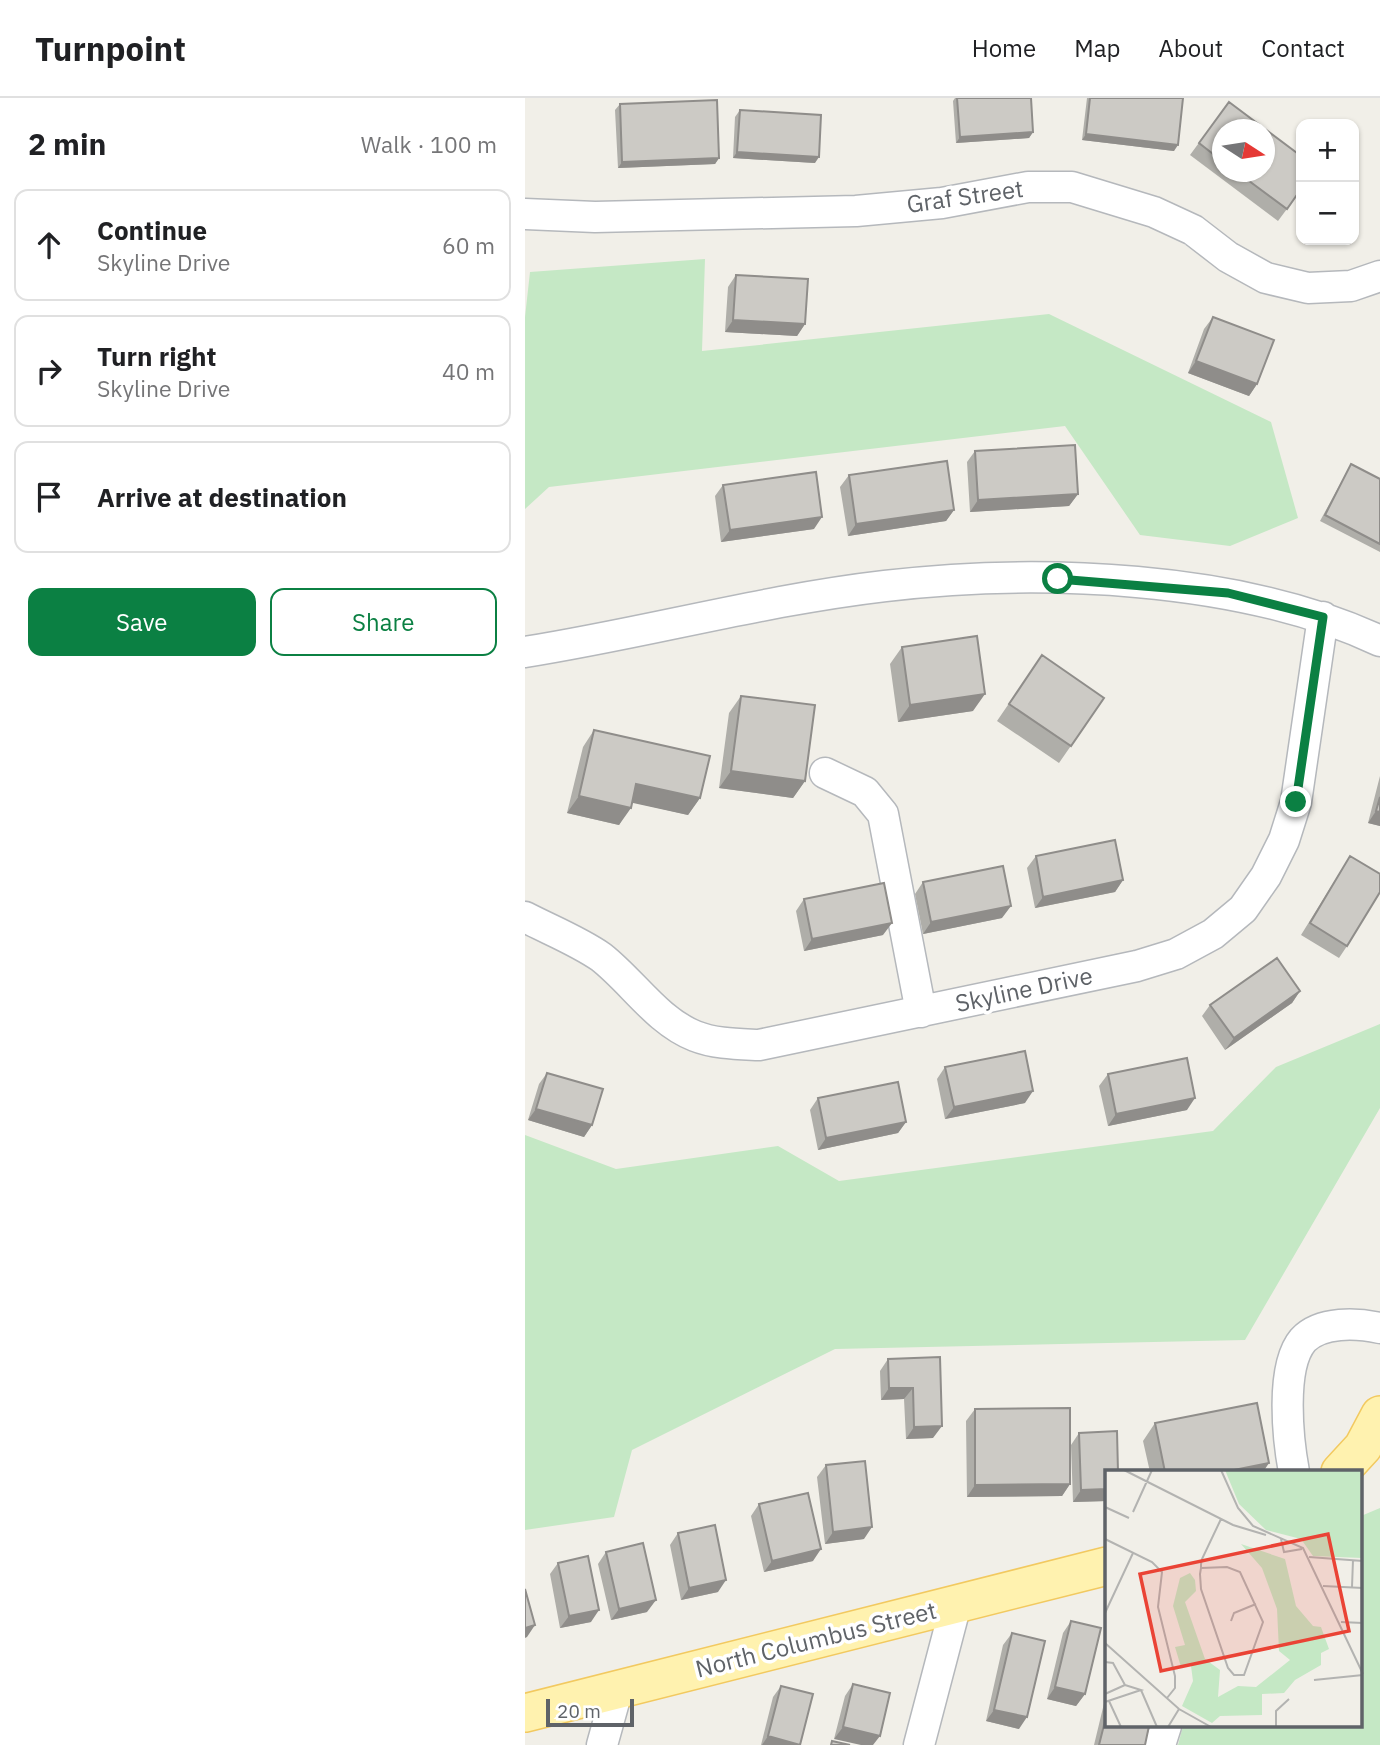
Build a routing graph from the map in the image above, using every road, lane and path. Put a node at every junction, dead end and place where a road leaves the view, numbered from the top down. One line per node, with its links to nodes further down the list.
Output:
1 (525, 214): 2 (street, Graf Street)
2 (1380, 276)
3 (1323, 617): 4 (street); 5 (street); 8 (street, Skyline Drive)
4 (1380, 641)
5 (525, 652)
6 (825, 773): 8 (street)
7 (525, 916): 8 (street, Skyline Drive)
8 (921, 1012)
9 (1380, 1328): 11 (street)
10 (1380, 1415): 12 (main road)
11 (1294, 1470)
12 (1342, 1470)
13 (1105, 1567): 14 (main road, North Columbus Street)
14 (956, 1604): 15 (main road, North Columbus Street); 19 (street)
15 (617, 1691): 16 (main road, North Columbus Street); 18 (street)
16 (525, 1713)
17 (1165, 1728): 20 (street)
18 (603, 1745)
19 (919, 1745)
20 (1160, 1745)

